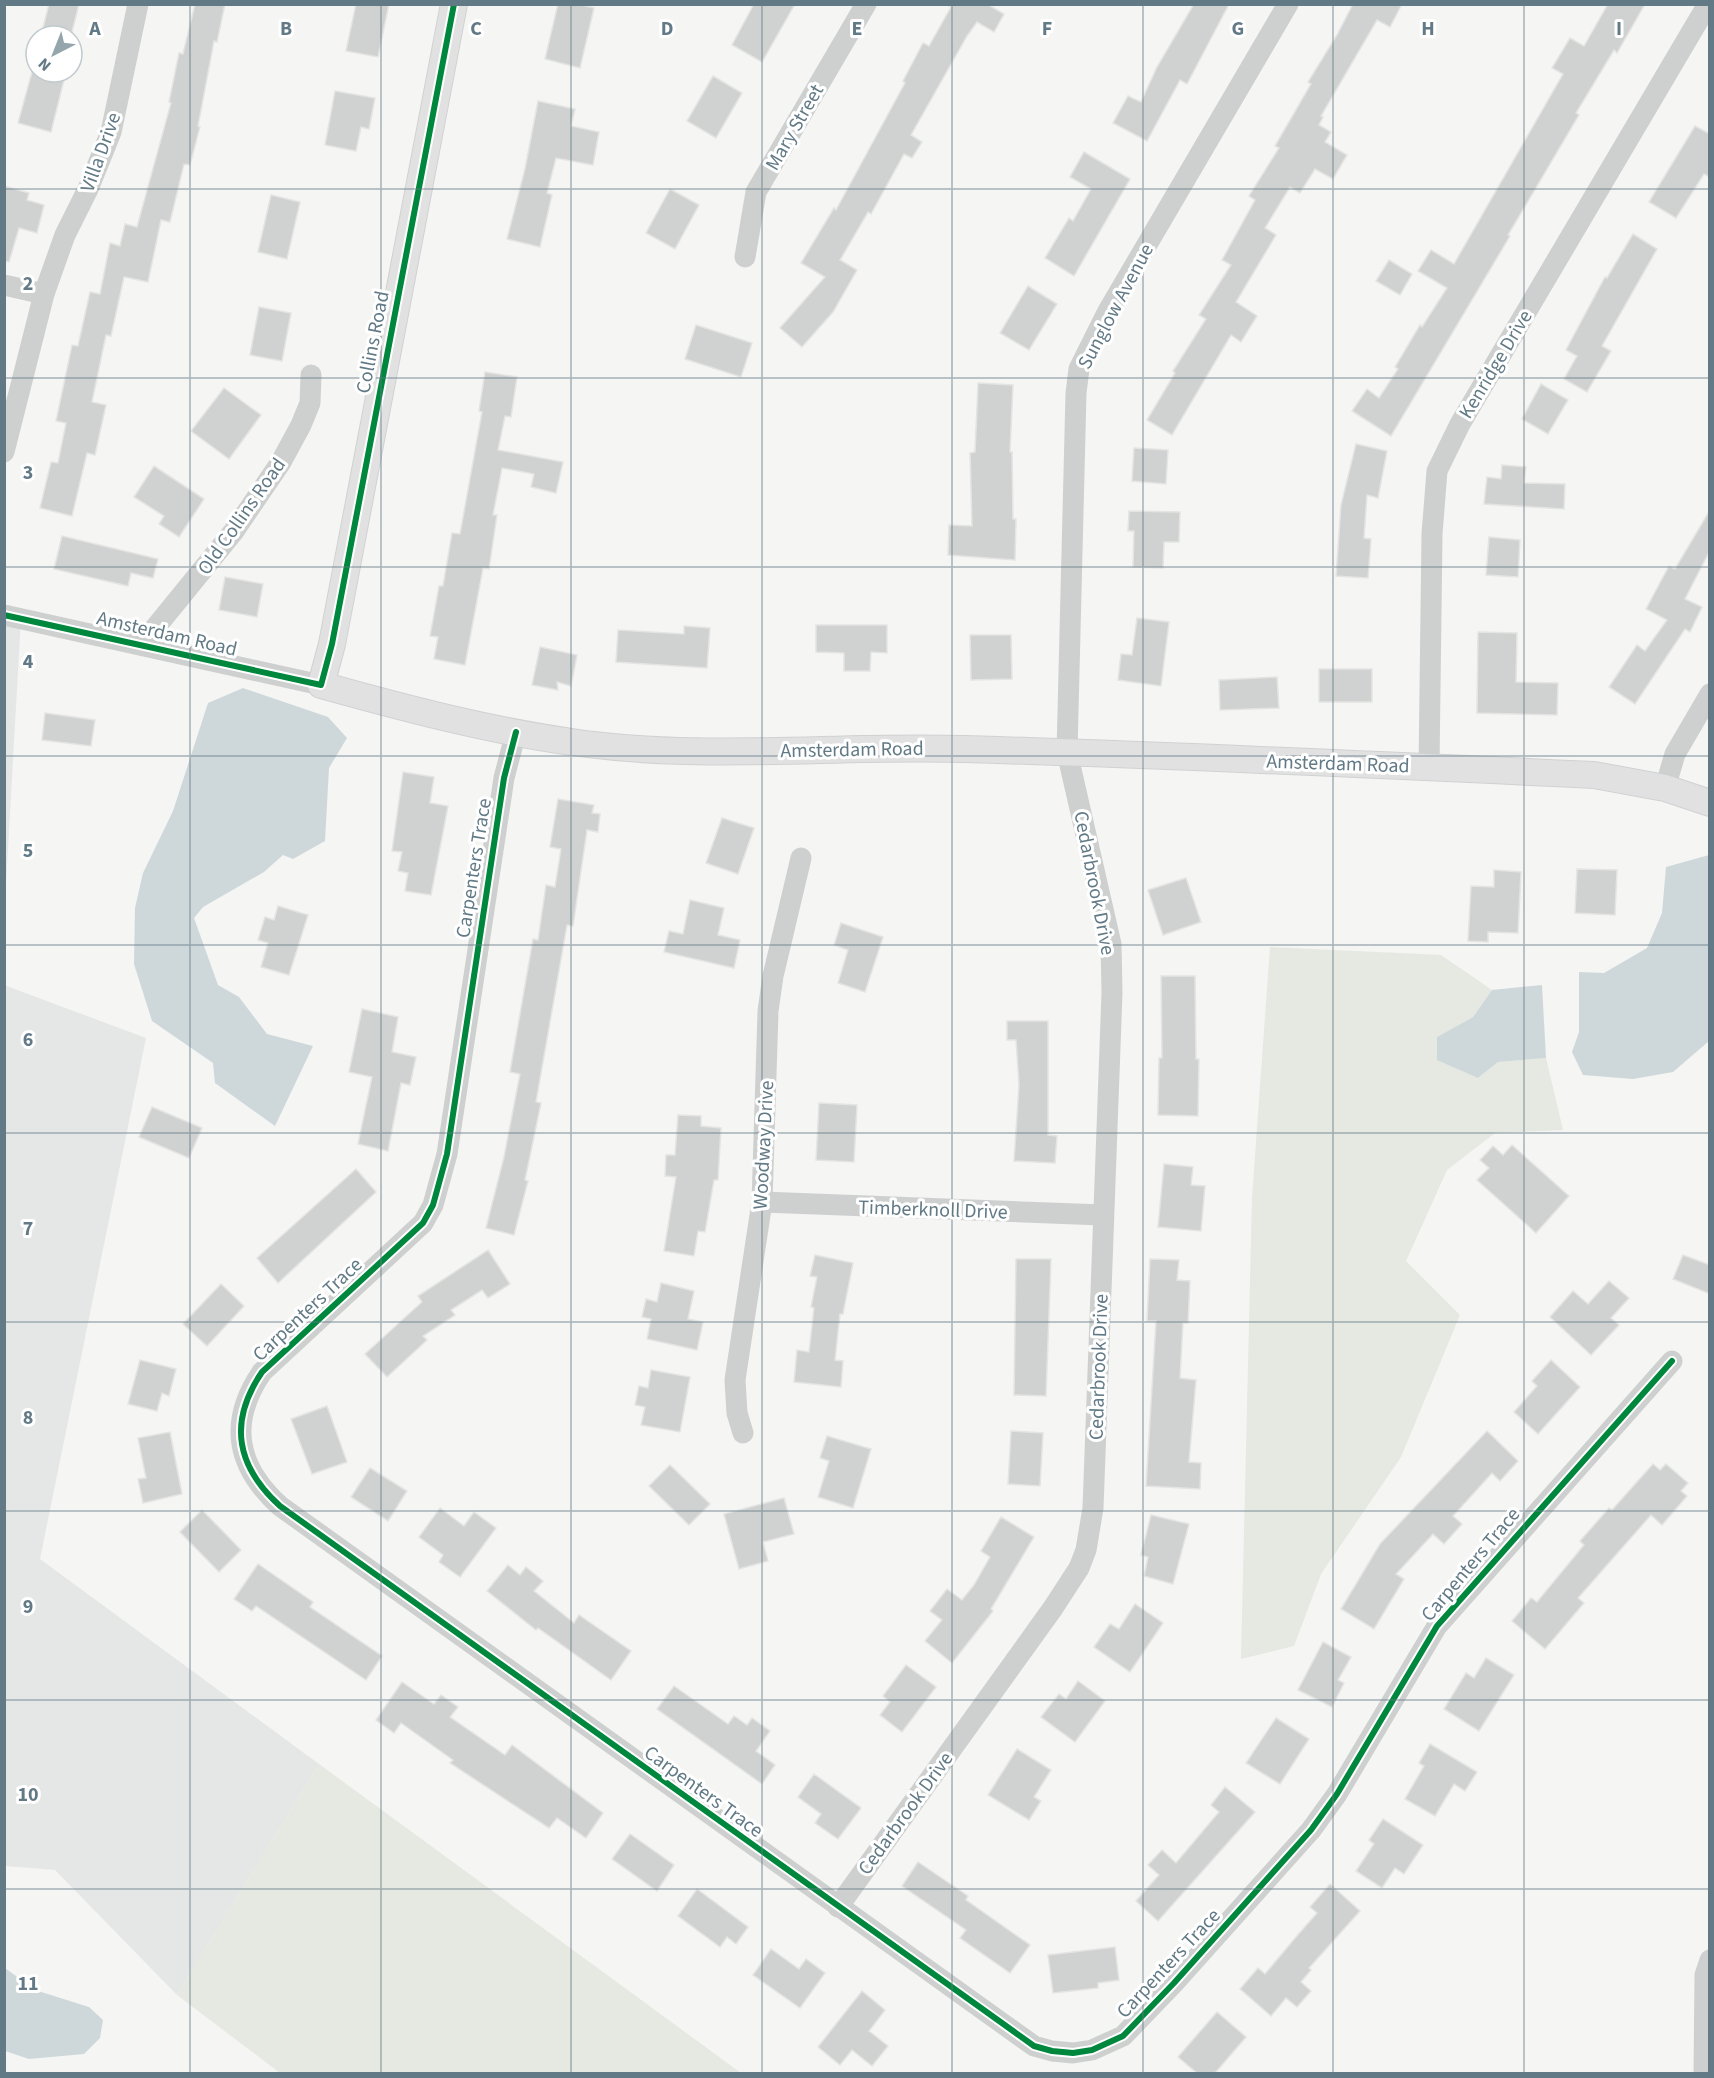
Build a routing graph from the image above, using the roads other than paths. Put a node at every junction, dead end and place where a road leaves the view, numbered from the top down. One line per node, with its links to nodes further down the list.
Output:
1 (138, 4): 8 (street, Villa Drive)
2 (454, 4): 13 (main road, Collins Road)
3 (866, 4): 6 (street, Mary Street)
4 (1288, 4): 16 (street, Sunglow Avenue)
5 (1708, 4): 17 (street, Kenridge Drive)
6 (745, 257)
7 (4, 285): 8 (street)
8 (44, 294): 10 (street, Villa Drive)
9 (311, 375): 12 (street, Old Collins Road)
10 (4, 452)
11 (4, 615): 12 (street, Amsterdam Road)
12 (142, 644): 13 (street, Amsterdam Road)
13 (321, 685): 15 (main road, Amsterdam Road)
14 (1710, 694): 18 (street)
15 (516, 732): 16 (main road, Amsterdam Road); 25 (street, Carpenters Trace)
16 (1067, 752): 17 (main road, Amsterdam Road); 22 (street, Cedarbrook Drive)
17 (1430, 767): 18 (main road, Amsterdam Road)
18 (1665, 788): 19 (main road, Amsterdam Road)
19 (1710, 803)
20 (801, 858): 21 (street, Woodway Drive)
21 (762, 1203): 22 (street, Timberknoll Drive); 24 (street, Woodway Drive)
22 (1103, 1215): 25 (street, Cedarbrook Drive)
23 (1672, 1361): 25 (street, Carpenters Trace)
24 (743, 1433)
25 (838, 1907)
26 (1710, 1960): 27 (street)
27 (1704, 2073)

